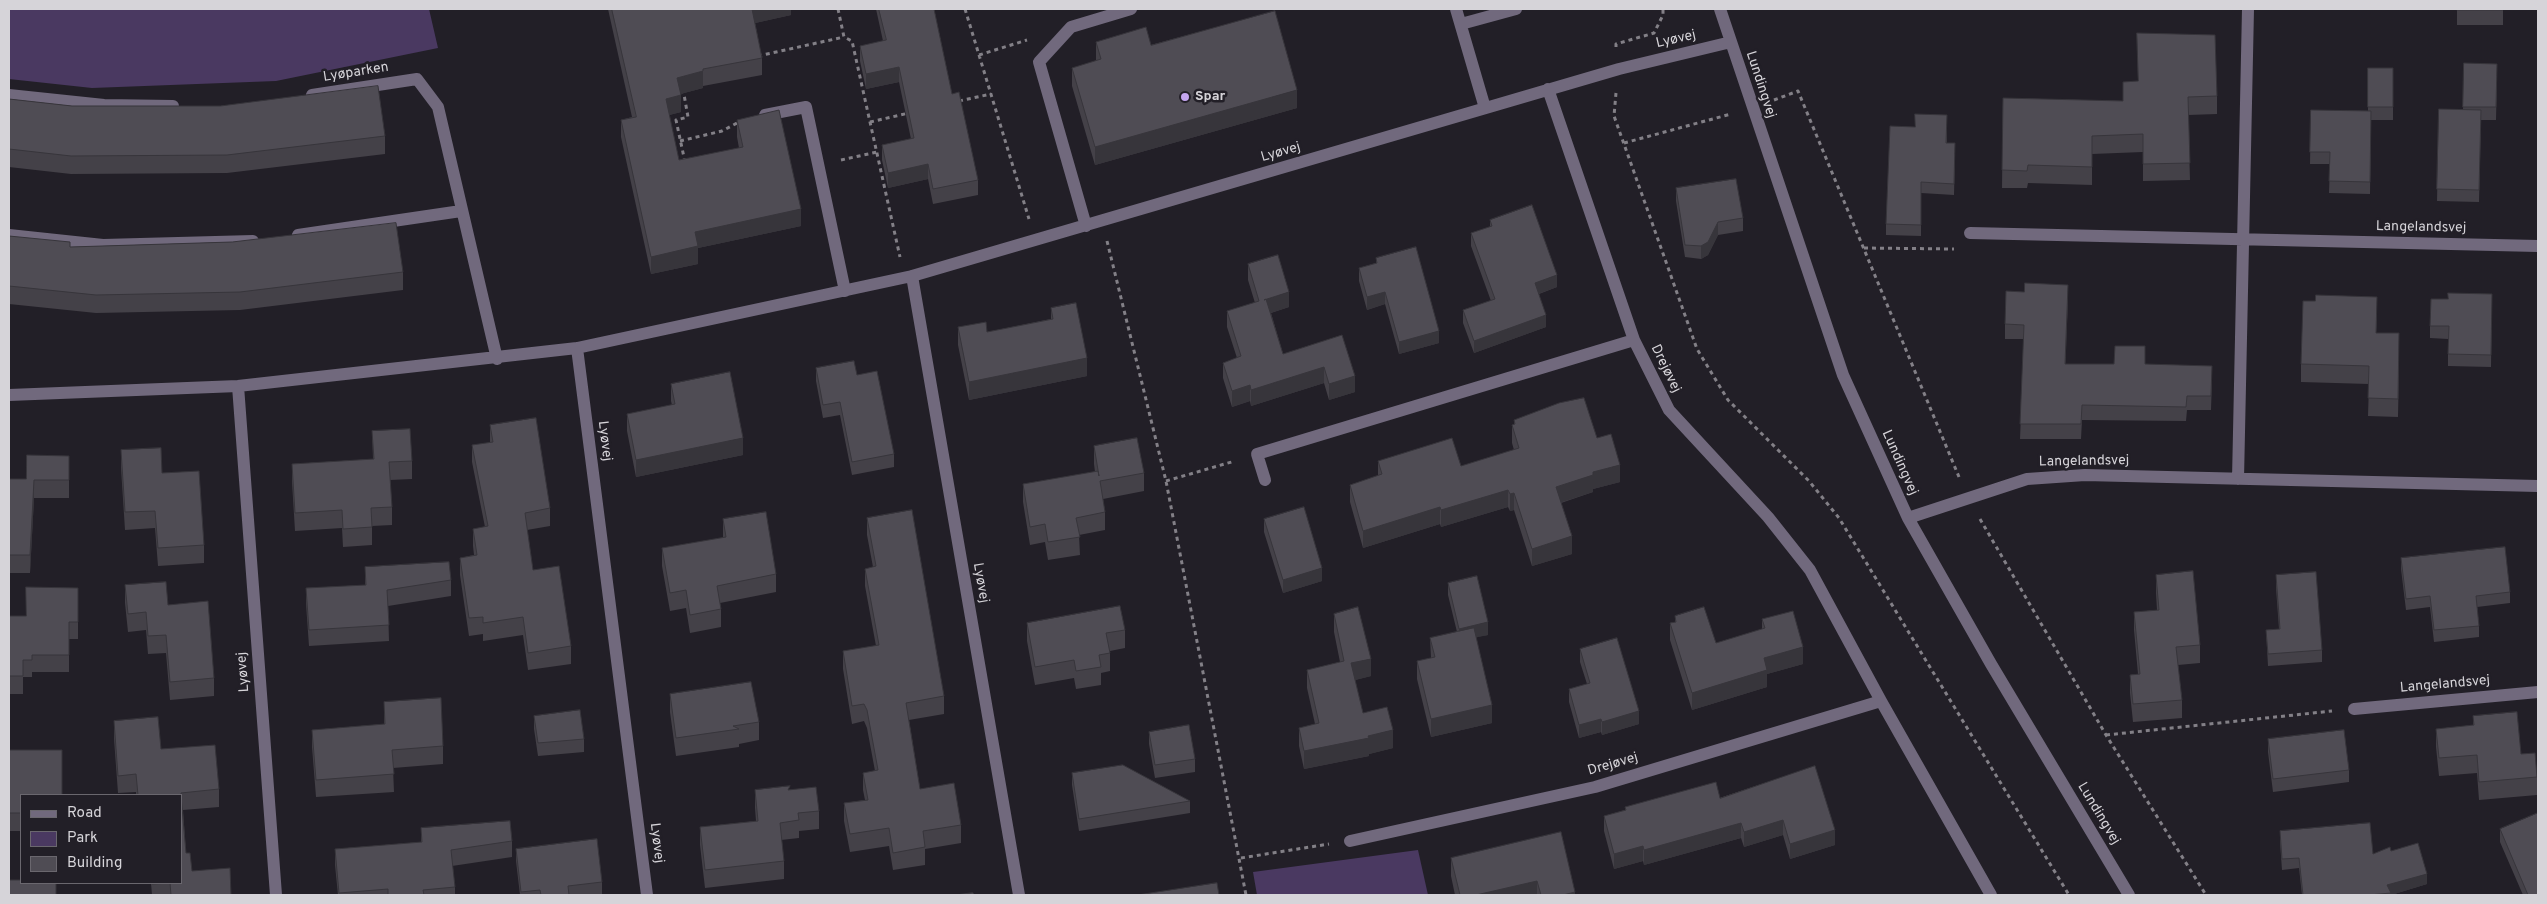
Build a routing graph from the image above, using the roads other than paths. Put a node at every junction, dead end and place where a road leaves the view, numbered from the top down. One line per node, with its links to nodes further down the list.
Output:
1 (1131, 9): 15 (street)
2 (1456, 9): 6 (street)
3 (1516, 9): 6 (street)
4 (1720, 9): 7 (street, Lundingvej)
5 (2248, 9): 20 (street)
6 (1461, 24): 12 (street)
7 (1731, 42): 8 (street, Lyøvej); 32 (street, Lundingvej)
8 (1548, 90): 12 (street, Lyøvej); 24 (street, Drejøvej)
9 (9, 95): 11 (street)
10 (301, 96): 14 (street, Lyøparken)
11 (183, 106)
12 (1485, 108): 15 (street, Lyøvej)
13 (743, 120): 23 (street)
14 (461, 211): 18 (street); 26 (street, Lyøparken)
15 (1086, 226): 22 (street, Lyøvej)
16 (1970, 233): 20 (street, Langelandsvej)
17 (9, 235): 19 (street)
18 (290, 236)
19 (270, 239)
20 (2243, 239): 21 (street, Langelandsvej); 29 (street)
21 (2538, 246)
22 (912, 276): 23 (street, Lyøvej); 39 (street, Lyøvej)
23 (845, 291): 25 (street, Lyøvej)
24 (1634, 340): 30 (street, Drejøvej); 34 (street, Drejøvej)
25 (576, 348): 26 (street, Lyøvej); 38 (street, Lyøvej)
26 (497, 359): 27 (street, Lyøvej)
27 (238, 386): 28 (street, Lyøvej); 37 (street, Lyøvej)
28 (9, 395)
29 (2238, 479): 31 (street, Langelandsvej); 32 (street, Langelandsvej)
30 (1265, 480)
31 (2538, 486)
32 (1908, 518): 41 (street, Lundingvej)
33 (2538, 692): 35 (street, Langelandsvej)
34 (1881, 701): 36 (street, Drejøvej); 40 (street, Drejøvej)
35 (2354, 709)
36 (1350, 841)
37 (276, 895)
38 (647, 895)
39 (1020, 895)
40 (1991, 895)
41 (2129, 895)

